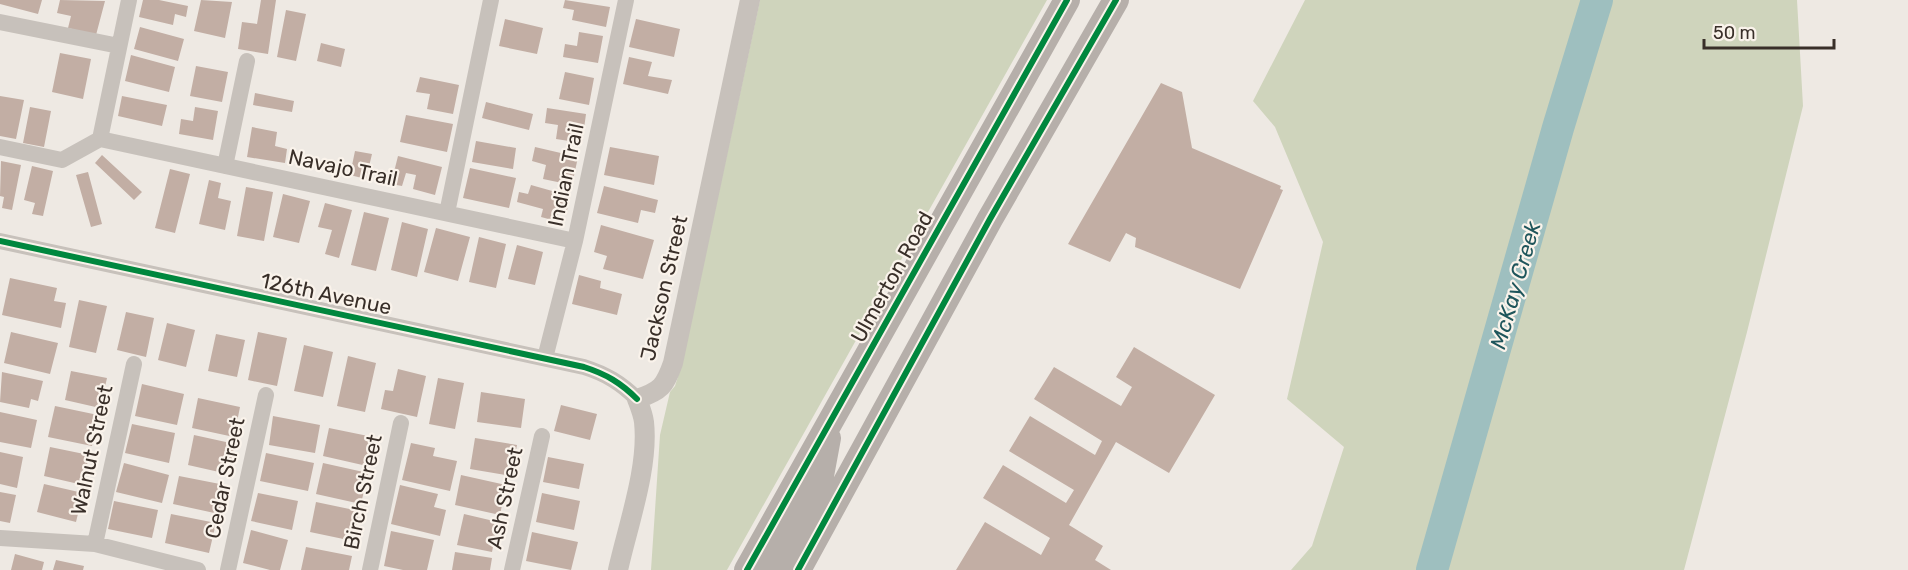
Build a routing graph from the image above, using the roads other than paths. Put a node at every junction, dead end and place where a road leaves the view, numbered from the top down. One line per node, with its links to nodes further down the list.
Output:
1 (129, 0): 8 (street)
2 (491, 0): 13 (street)
3 (626, 0): 15 (street, Indian Trail)
4 (750, 0): 19 (street, Jackson Street)
5 (1067, 0): 20 (main road, Ulmerton Road)
6 (1116, 0): 32 (main road)
7 (0, 22): 8 (street)
8 (120, 46): 10 (street)
9 (248, 60): 12 (street)
10 (100, 139): 11 (street); 12 (street, Navajo Trail)
11 (0, 147)
12 (225, 166): 13 (street, Navajo Trail)
13 (447, 213): 15 (street, Navajo Trail)
14 (0, 241): 16 (street, 126th Avenue)
15 (575, 241): 16 (street, Indian Trail)
16 (545, 358): 19 (street, 126th Avenue)
17 (134, 364): 24 (street, Walnut Street)
18 (266, 395): 26 (street, Cedar Street)
19 (637, 399): 29 (street)
20 (832, 417): 30 (main road, Ulmerton Road); 31 (main road)
21 (401, 423): 27 (street, Birch Street)
22 (542, 436): 28 (street, Ash Street)
23 (0, 538): 24 (street)
24 (95, 544): 25 (street)
25 (198, 570)
26 (228, 570)
27 (370, 570)
28 (512, 570)
29 (618, 570)
30 (747, 570)
31 (774, 570)
32 (798, 570)

